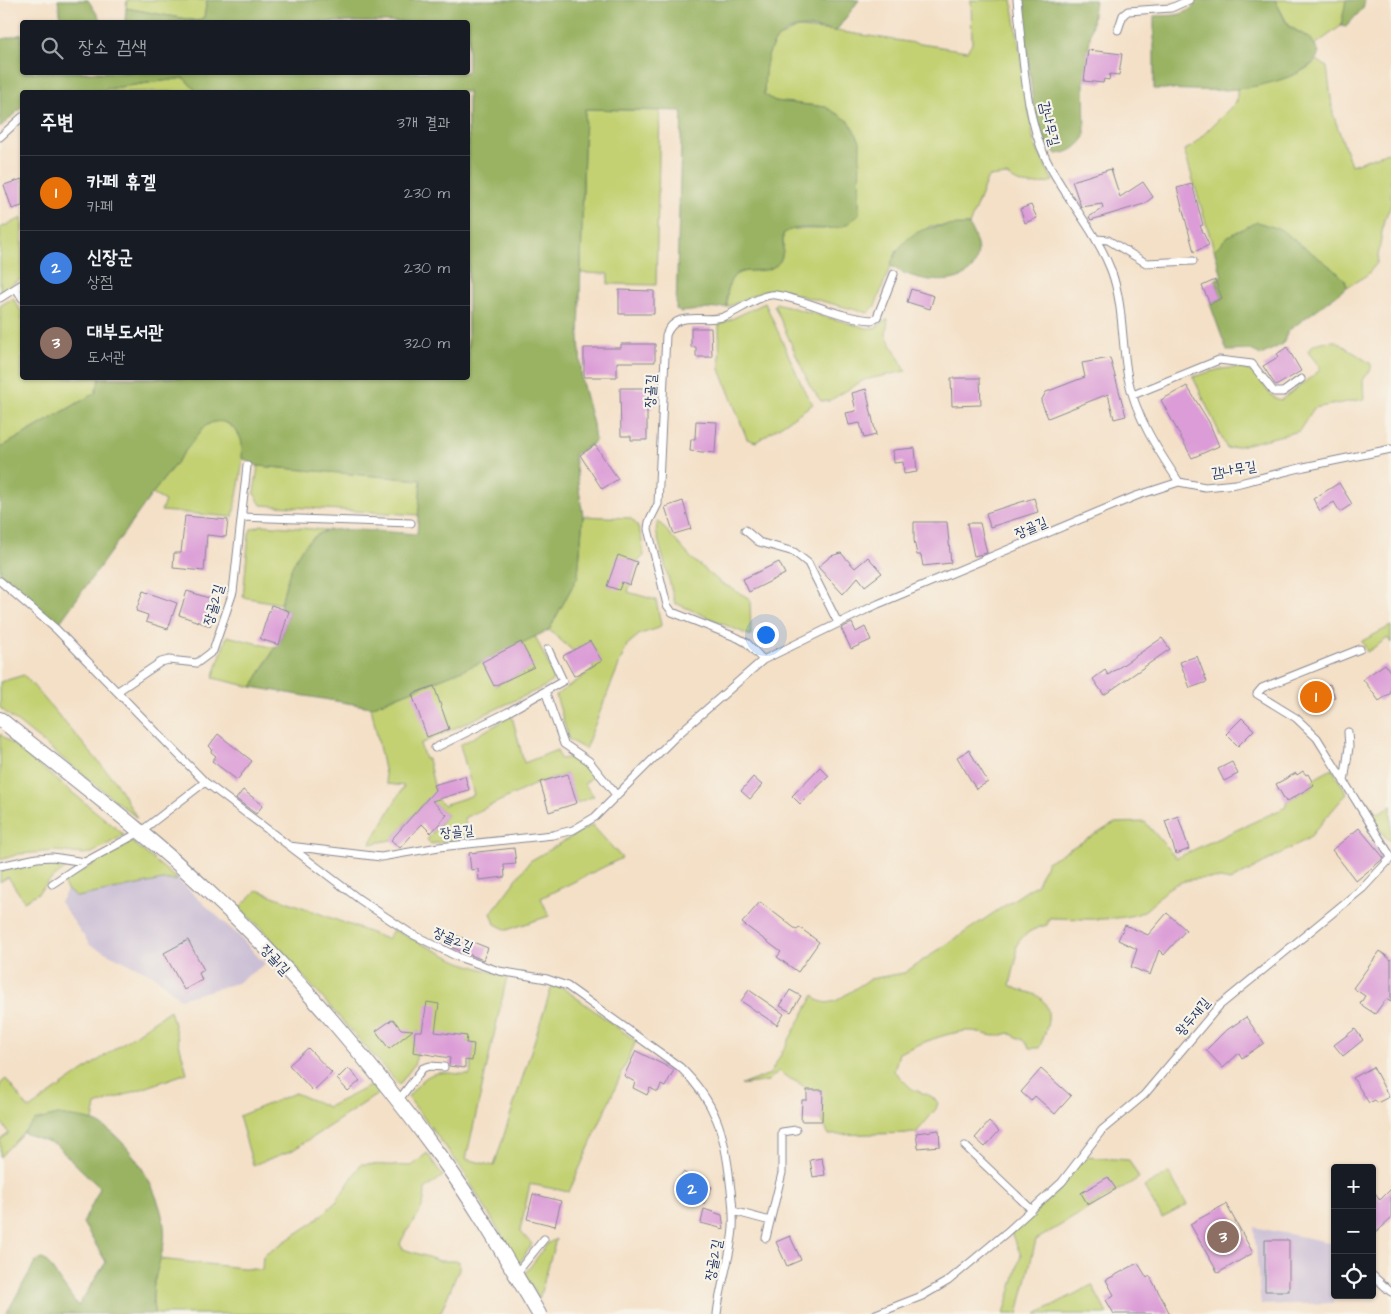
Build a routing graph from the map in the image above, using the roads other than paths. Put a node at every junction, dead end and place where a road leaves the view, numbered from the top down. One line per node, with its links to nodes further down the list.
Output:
1 (1018, 0): 6 (lane, 감나무길)
2 (1189, 0): 3 (lane)
3 (1118, 30)
4 (20, 119): 5 (lane)
5 (0, 137)
6 (1098, 239): 7 (lane); 12 (lane, 감나무길)
7 (1193, 261)
8 (894, 274): 23 (lane, 장골길)
9 (19, 286): 10 (lane)
10 (0, 298)
11 (1301, 379): 12 (lane)
12 (1133, 395): 15 (lane, 감나무길)
13 (1391, 449): 15 (lane, 감나무길)
14 (247, 466): 16 (lane, 장골2길)
15 (1179, 482): 20 (lane, 장골길)
16 (242, 517): 17 (lane); 24 (lane, 장골2길)
17 (411, 523)
18 (745, 530): 20 (lane)
19 (0, 581): 24 (lane, 장골2길)
20 (838, 623): 23 (lane, 장골길)
21 (548, 649): 25 (lane)
22 (1360, 649): 30 (lane)
23 (763, 660): 31 (lane, 장골길)
24 (118, 691): 29 (lane, 장골2길)
25 (546, 691): 28 (lane); 31 (lane)
26 (0, 719): 32 (street, 장골1길)
27 (1348, 732): 30 (lane)
28 (435, 748)
29 (205, 782): 32 (lane); 33 (lane, 장골2길)
30 (1344, 782): 34 (lane)
31 (617, 796): 33 (lane, 장골길)
32 (140, 832): 35 (lane); 39 (street, 장골1길)
33 (288, 846): 43 (lane, 장골2길)
34 (1391, 858): 42 (lane, 왕두재길)
35 (85, 862): 36 (lane); 37 (lane)
36 (0, 866)
37 (52, 884)
38 (444, 1067): 39 (lane)
39 (398, 1101): 47 (street, 장골1길)
40 (796, 1130): 44 (lane)
41 (965, 1146): 42 (lane)
42 (1032, 1210): 52 (lane, 왕두재길)
43 (733, 1211): 44 (lane); 51 (lane, 장골2길)
44 (770, 1221): 45 (lane)
45 (766, 1238)
46 (544, 1240): 47 (lane)
47 (515, 1275): 50 (street, 장골1길)
48 (1376, 1279): 49 (lane)
49 (1391, 1292)
50 (539, 1314)
51 (717, 1314)
52 (876, 1314)

